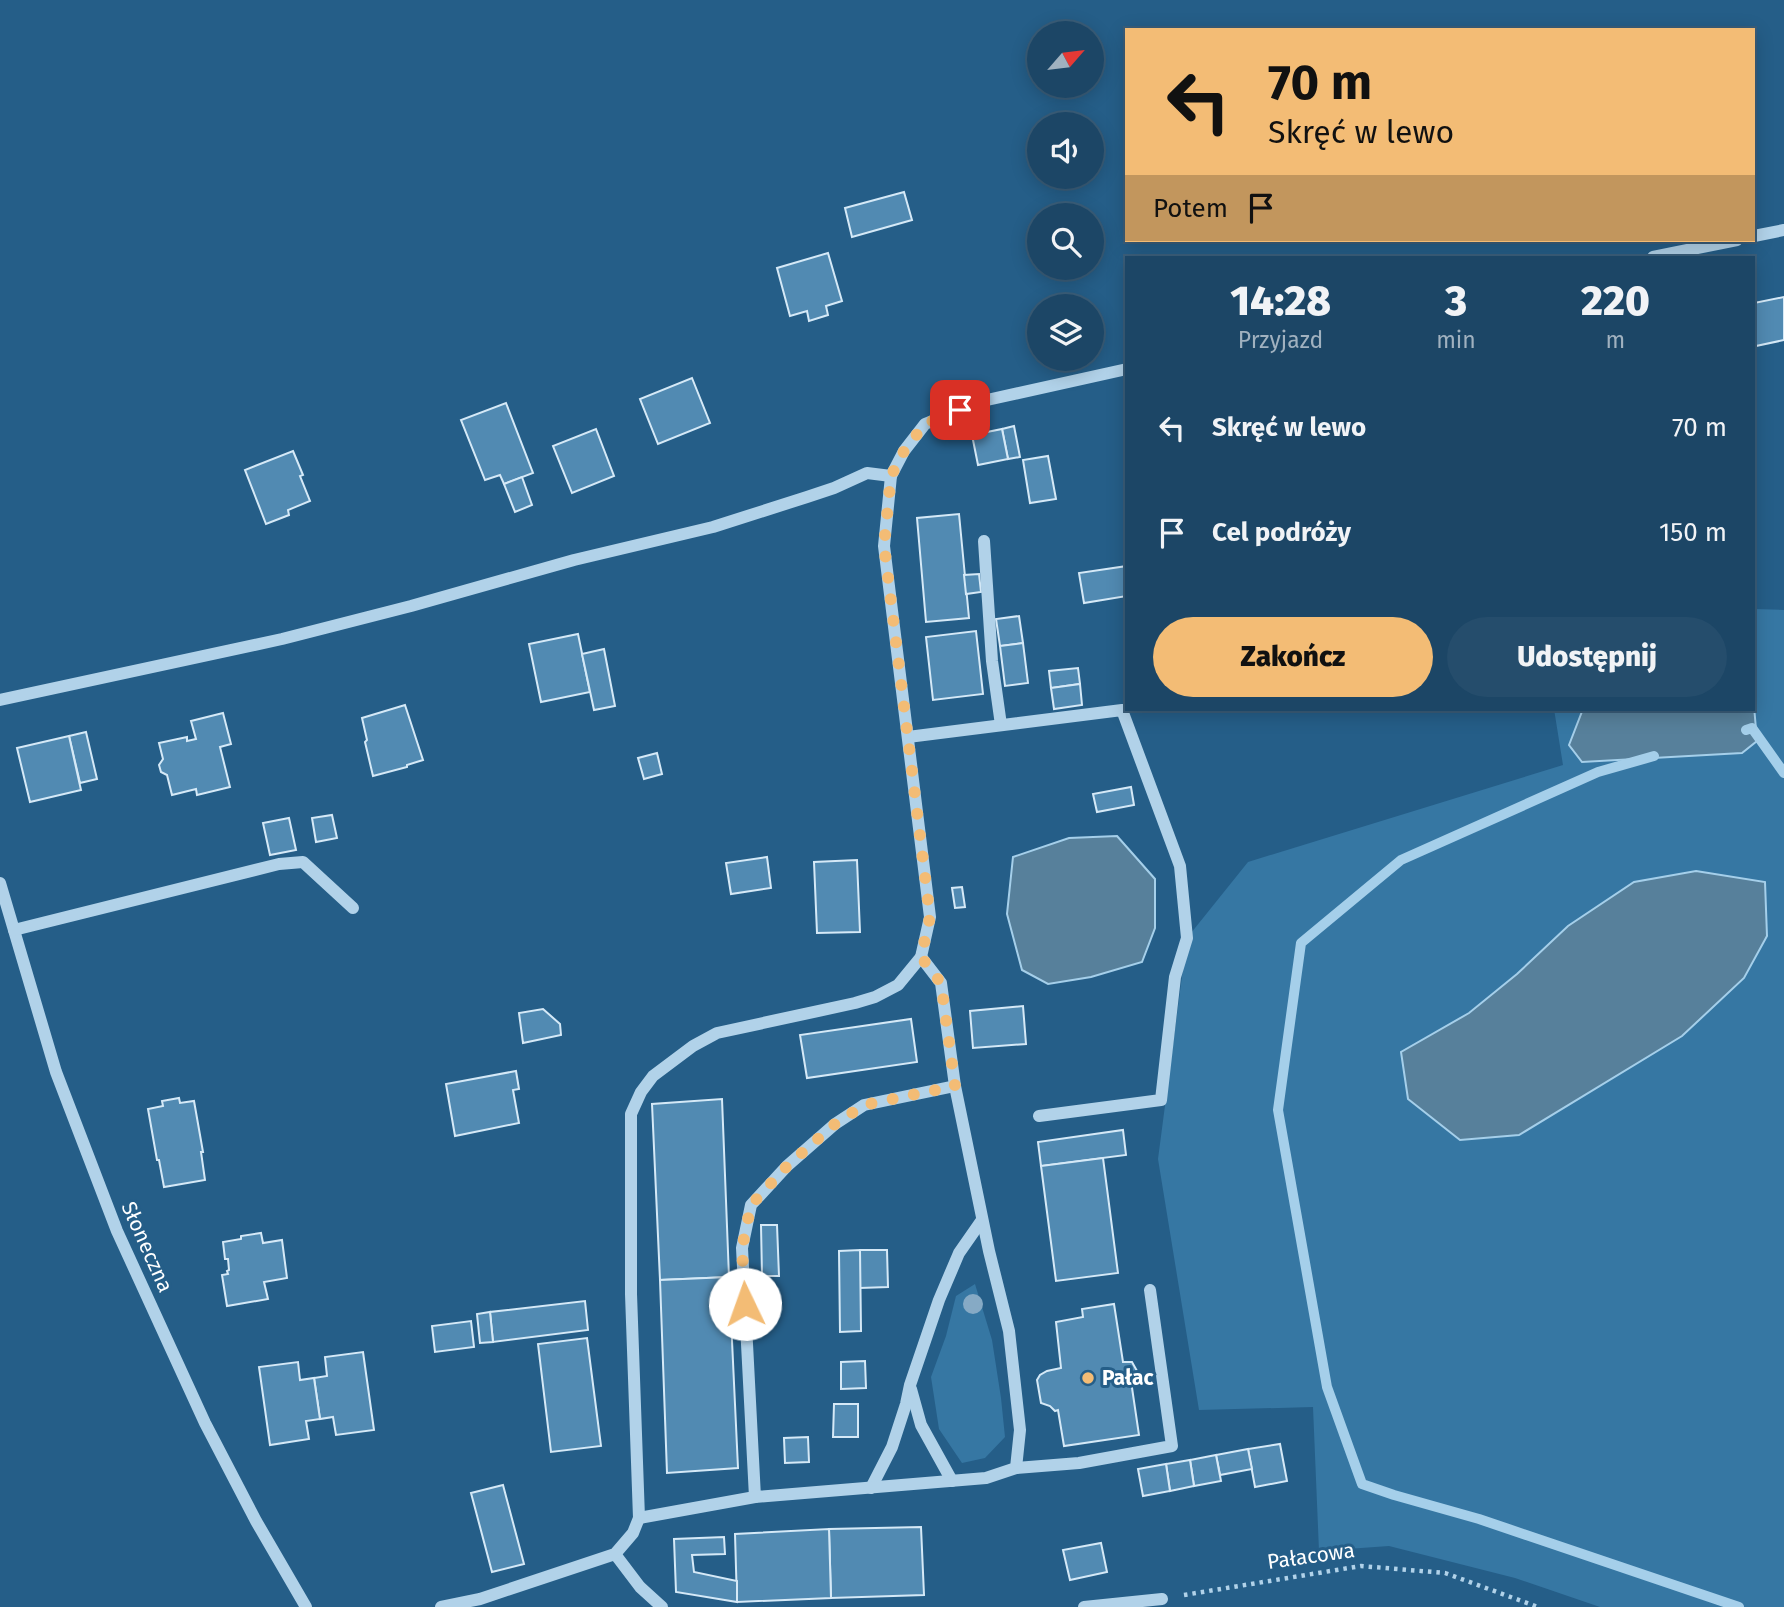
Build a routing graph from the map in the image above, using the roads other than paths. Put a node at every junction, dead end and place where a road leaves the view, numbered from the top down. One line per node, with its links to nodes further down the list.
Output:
1 (1784, 230): 2 (street)
2 (1755, 236)
3 (1727, 242): 4 (street)
4 (1658, 256)
5 (1125, 369): 6 (street)
6 (891, 476): 8 (street); 10 (street)
7 (984, 541): 9 (street)
8 (0, 700)
9 (1001, 725): 10 (street); 16 (street)
10 (908, 737): 14 (street)
11 (0, 883): 13 (street, Słoneczna)
12 (353, 908): 13 (street)
13 (14, 930): 27 (street, Słoneczna)
14 (921, 957): 15 (street); 24 (street)
15 (955, 1086): 17 (street); 23 (street)
16 (1039, 1116)
17 (982, 1220): 19 (street); 20 (street)
18 (1150, 1290): 20 (street)
19 (910, 1385): 21 (street); 22 (street)
20 (1016, 1468): 21 (street)
21 (952, 1481): 22 (street)
22 (871, 1488): 23 (street)
23 (755, 1497): 24 (street)
24 (639, 1518): 25 (street)
25 (615, 1554): 28 (street); 29 (street)
26 (1162, 1599): 30 (street)
27 (306, 1607)
28 (442, 1607)
29 (662, 1607)
30 (1084, 1607)

